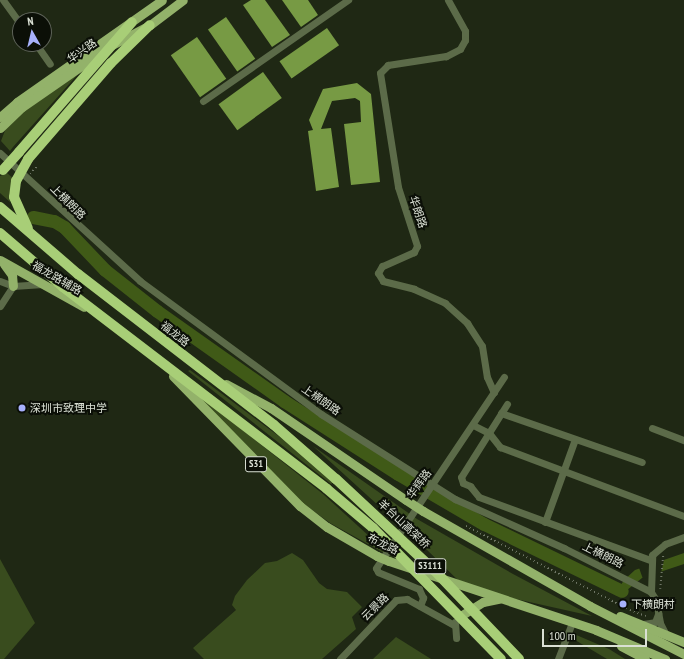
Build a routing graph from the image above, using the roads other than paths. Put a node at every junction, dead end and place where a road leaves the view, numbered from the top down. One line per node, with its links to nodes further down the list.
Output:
1 (162, 0): 7 (main road, 华兴路)
2 (183, 0): 8 (main road, 华兴路)
3 (348, 0): 12 (street)
4 (448, 0): 29 (street, 华朗路)
5 (3, 1): 6 (street)
6 (12, 13)
7 (132, 22): 9 (highway); 13 (main road, 华兴路)
8 (150, 25): 9 (main road, 华兴路); 19 (highway, bridge)
9 (110, 46): 14 (main road, 华兴路); 16 (highway, bridge)
10 (42, 52): 11 (street)
11 (50, 64)
12 (203, 101)
13 (0, 117)
14 (0, 128)
15 (0, 153): 40 (street, 上横朗路)
16 (2, 171)
17 (0, 208): 19 (highway, 福龙路)
18 (0, 233): 25 (highway, S31)
19 (31, 233): 27 (highway, 福龙路)
20 (0, 260): 22 (main road, 福龙路辅路); 23 (main road)
21 (0, 281): 23 (street)
22 (48, 285): 23 (street); 25 (main road, 福龙路辅路)
23 (13, 286): 24 (street)
24 (0, 306)
25 (103, 317): 26 (highway, S31)
26 (150, 354): 45 (main road, 布龙路 / S31, bridge); 61 (highway, S3111, bridge)
27 (211, 376): 39 (highway, 福龙路 / S3111); 49 (main road, bridge)
28 (504, 377): 29 (street, 华辉路)
29 (494, 392): 32 (street, 华辉路)
30 (508, 404): 31 (street)
31 (501, 413): 34 (street); 35 (street)
32 (473, 425): 34 (street); 40 (street, 华辉路)
33 (652, 428): 36 (street)
34 (489, 433): 38 (street); 42 (street)
35 (575, 439): 37 (street); 38 (street)
36 (684, 440)
37 (642, 462)
38 (563, 471): 41 (street); 42 (street)
39 (336, 479): 62 (highway, 羊台山高架桥 / S3111, bridge)
40 (427, 490): 46 (street, 上横朗路); 48 (street, 华辉路)
41 (684, 516)
42 (544, 522): 44 (street)
43 (684, 537): 44 (street)
44 (650, 560): 46 (street)
45 (457, 584): 47 (main road, 布龙路 / S31); 51 (main road)
46 (651, 592): 50 (street)
47 (502, 598): 51 (main road); 52 (main road, 布龙路 / S31)
48 (420, 606): 54 (street, 云景路); 60 (street, 云景路)
49 (590, 606): 53 (main road); 59 (main road)
50 (658, 613): 53 (street); 56 (street)
51 (462, 615): 54 (street)
52 (572, 622): 55 (main road, 布龙路 / S31); 63 (street)
53 (643, 624): 56 (main road)
54 (454, 625): 57 (street)
55 (596, 630): 64 (main road); 65 (main road, 布龙路 / S31)
56 (665, 633): 58 (main road)
57 (456, 638)
58 (684, 642)
59 (684, 654)
60 (340, 659)
61 (501, 659)
62 (519, 659)
63 (558, 659)
64 (645, 659)
65 (665, 659)

